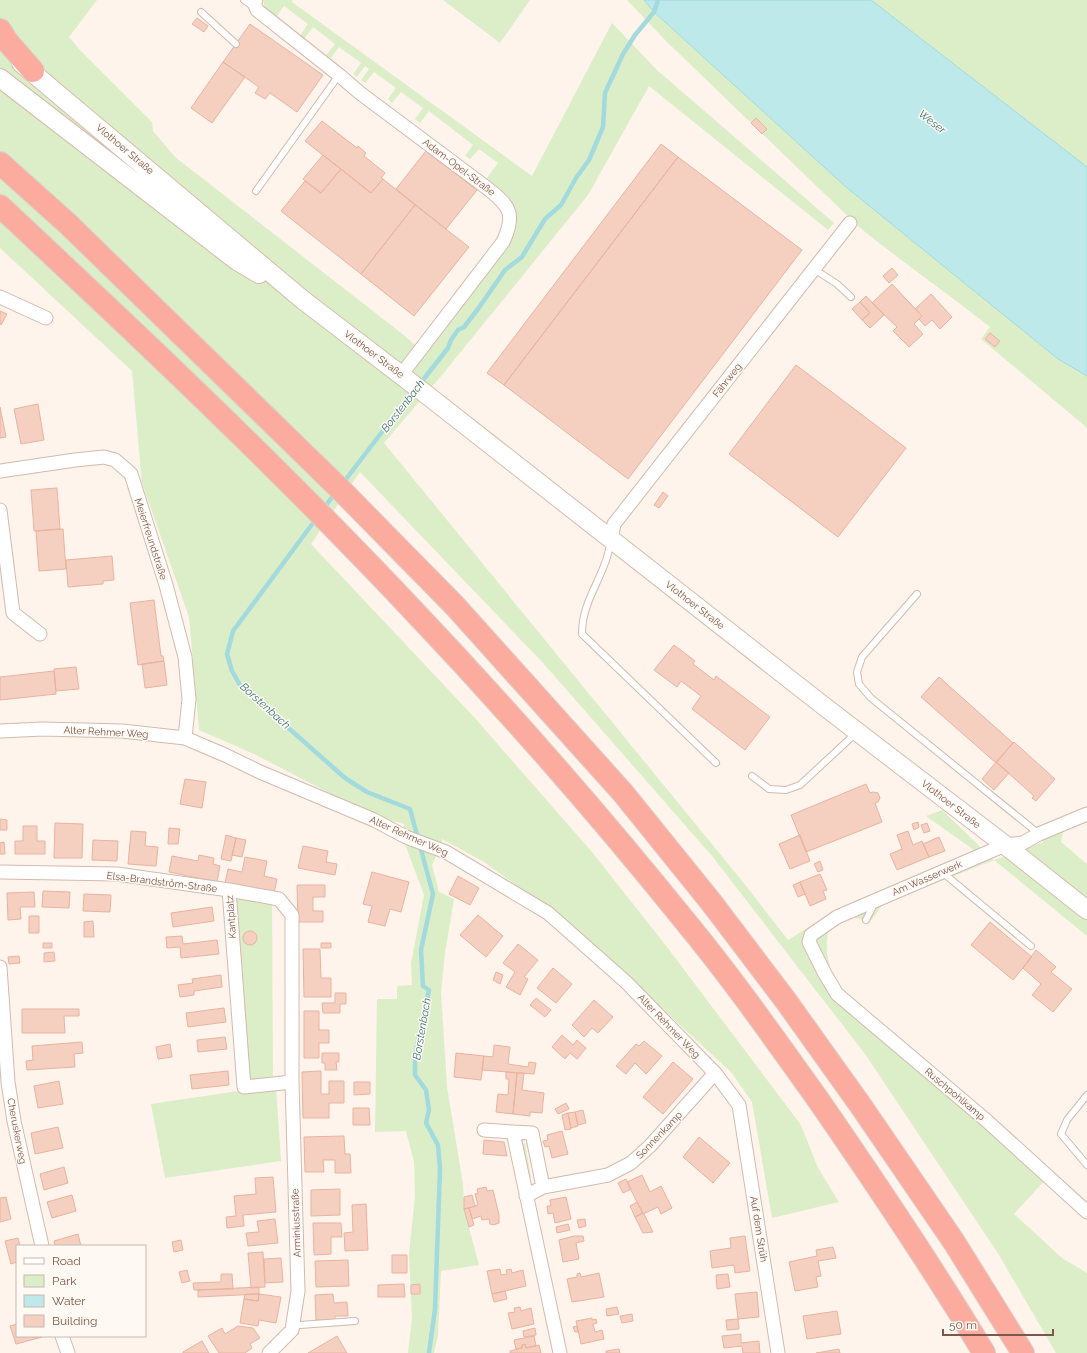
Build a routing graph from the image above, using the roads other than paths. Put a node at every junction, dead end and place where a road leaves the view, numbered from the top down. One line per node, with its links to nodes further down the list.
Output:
1 (244, 0): 2 (lane)
2 (255, 4): 8 (street, Adam-Opel-Straße)
3 (202, 12): 5 (lane)
4 (0, 30): 7 (highway)
5 (236, 44)
6 (0, 47): 7 (main road, Vlothoer Straße)
7 (33, 72): 19 (main road, Vlothoer Straße)
8 (339, 75): 11 (lane); 21 (street, Adam-Opel-Straße)
9 (0, 78): 19 (main road, Vlothoer Straße)
10 (0, 162): 65 (highway)
11 (256, 191)
12 (0, 206): 15 (highway)
13 (0, 219): 15 (highway)
14 (850, 223): 16 (street, Fährweg)
15 (39, 242): 57 (highway)
16 (814, 269): 18 (lane); 24 (street, Fährweg)
17 (0, 296): 20 (street)
18 (851, 297)
19 (303, 300): 21 (main road, Vlothoer Straße)
20 (46, 318)
21 (401, 375): 24 (main road, Vlothoer Straße)
22 (0, 471): 29 (street, Meierfreundstraße)
23 (0, 510): 26 (street)
24 (611, 540): 28 (main road, Vlothoer Straße); 30 (lane)
25 (917, 594): 33 (lane)
26 (40, 634)
27 (0, 730): 29 (street, Alter Rehmer Weg)
28 (858, 732): 31 (lane); 34 (main road, Vlothoer Straße)
29 (185, 738): 44 (street, Alter Rehmer Weg)
30 (716, 763)
31 (752, 776)
32 (1087, 814): 33 (street, Am Wasserwerk)
33 (1039, 834): 34 (street, Am Wasserwerk)
34 (1005, 845): 36 (street, Am Wasserwerk); 39 (main road, Vlothoer Straße)
35 (0, 872): 37 (street, Elsa-Brandström-Straße)
36 (942, 872): 38 (street, Am Wasserwerk); 41 (lane)
37 (229, 890): 45 (street, Kantplatz); 45 (street, Kantplatz)
38 (876, 900): 40 (lane); 43 (street, Am Wasserwerk)
39 (1087, 910)
40 (866, 920)
41 (1032, 946)
42 (0, 967): 54 (street, Cheruskerweg)
43 (825, 974): 53 (street, Ruschpohlkamp)
44 (715, 1074): 47 (street, Alter Rehmer Weg); 51 (street, Sonnenkamp)
45 (292, 1082): 56 (street, Arminiusstraße)
46 (1087, 1095): 50 (lane)
47 (739, 1105): 62 (street, Auf dem Strüh)
48 (484, 1130): 49 (street)
49 (513, 1132): 51 (street); 52 (street)
50 (1087, 1165)
51 (543, 1187): 52 (street, Sonnenkamp)
52 (526, 1196): 61 (street)
53 (1086, 1209)
54 (42, 1245)
55 (355, 1321): 56 (lane)
56 (293, 1324): 60 (street, Arminiusstraße)
57 (968, 1326): 63 (highway); 64 (highway)
58 (62, 1337): 59 (street)
59 (68, 1353)
60 (269, 1353)
61 (560, 1353)
62 (778, 1353)
63 (975, 1353)
64 (984, 1353)
65 (1023, 1353)

